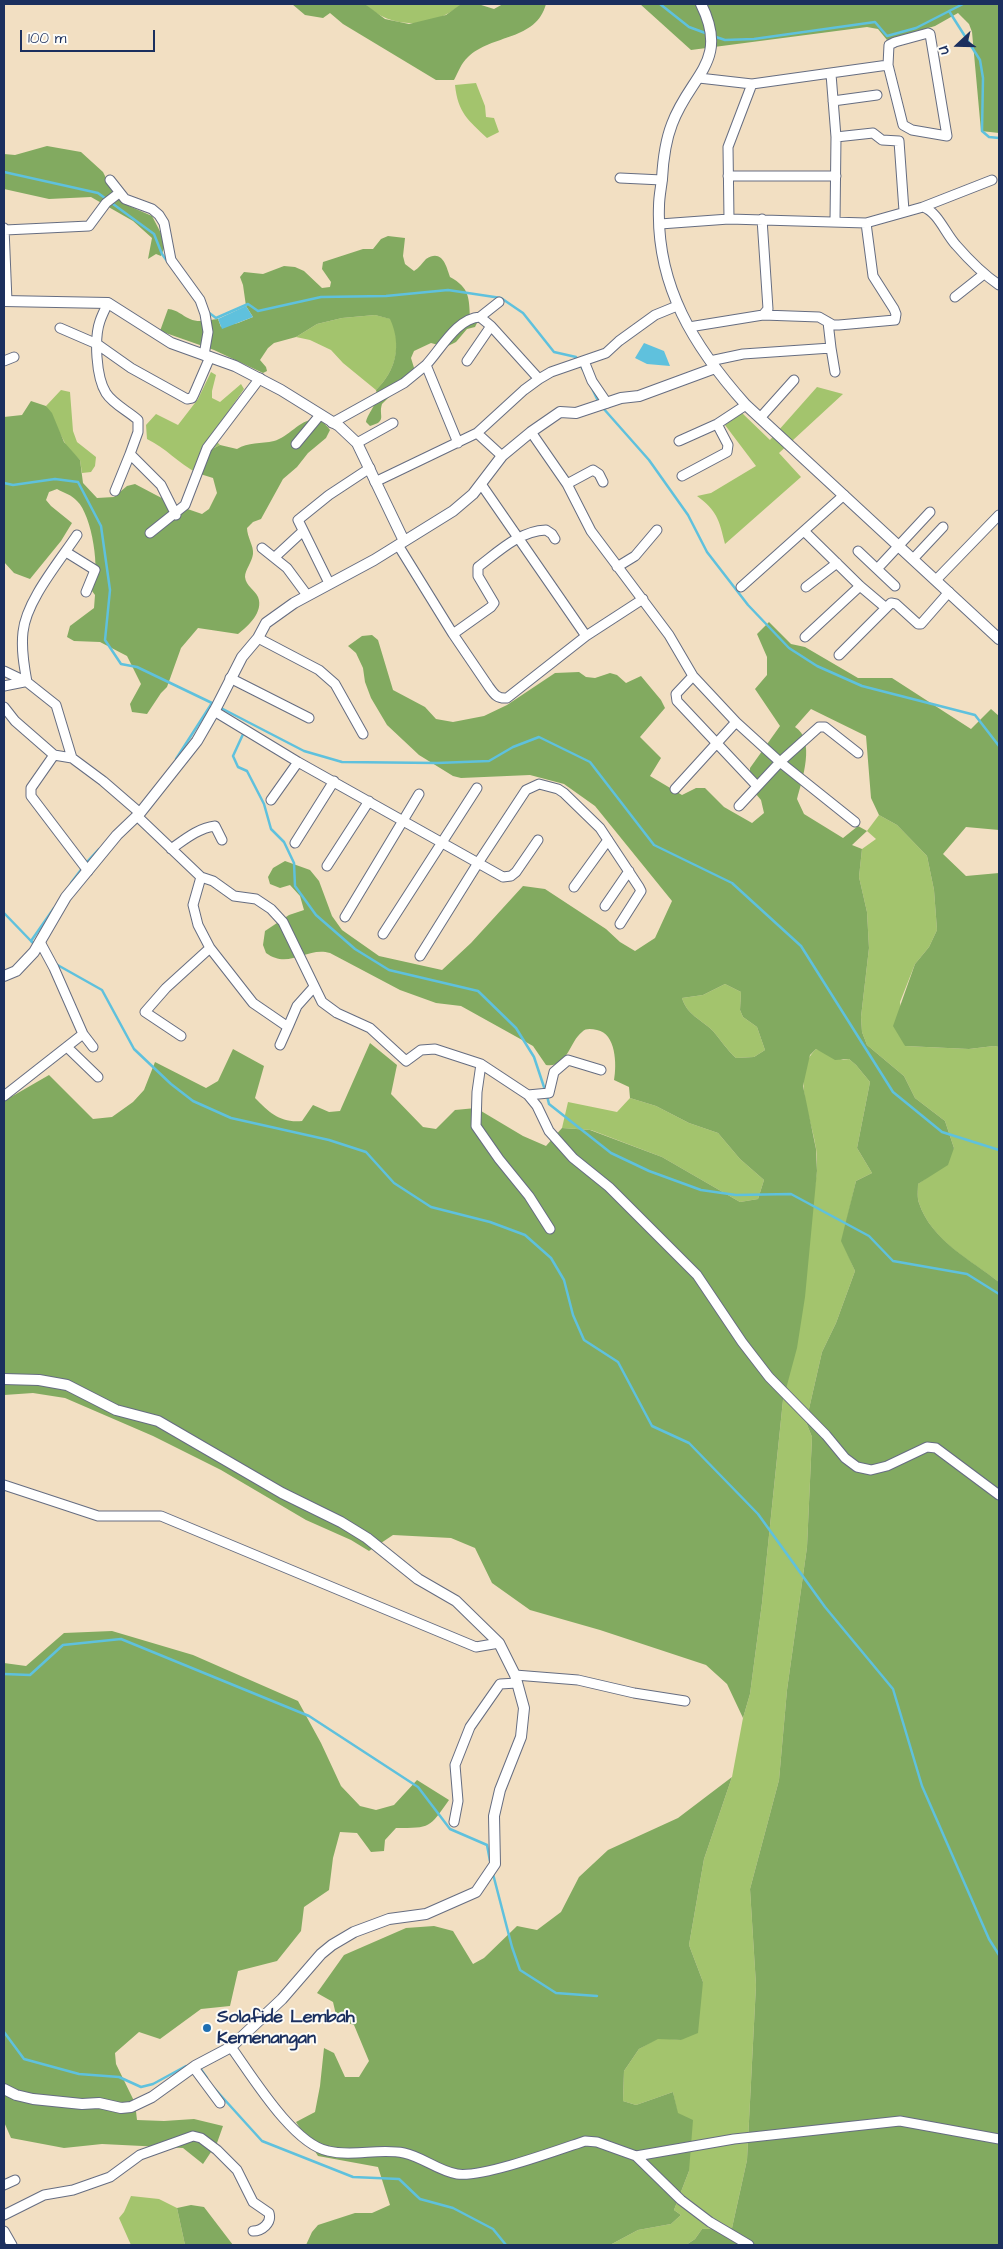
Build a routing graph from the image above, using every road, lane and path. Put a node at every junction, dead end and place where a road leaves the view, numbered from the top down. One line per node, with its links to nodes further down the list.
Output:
1 (700, 4): 4 (street)
2 (888, 65): 2 (street); 3 (street)
3 (831, 74): 5 (street); 7 (street)
4 (699, 78): 5 (street); 13 (street)
5 (752, 84): 9 (street)
6 (876, 95): 7 (street)
7 (833, 100): 8 (street)
8 (836, 137): 10 (street); 17 (street)
9 (728, 176): 10 (street); 18 (street)
10 (836, 176): 20 (street)
11 (620, 178): 13 (street)
12 (110, 180): 15 (street)
13 (662, 180): 22 (street)
14 (992, 180): 16 (street)
15 (112, 198): 23 (street); 39 (street)
16 (923, 207): 17 (street); 24 (street)
17 (904, 211): 21 (street)
18 (729, 219): 19 (street); 22 (street)
19 (762, 219): 20 (street); 31 (street)
20 (836, 221): 21 (street)
21 (866, 223): 33 (street)
22 (660, 224): 30 (street)
23 (4, 229): 27 (street)
24 (984, 274): 25 (street); 26 (street)
25 (999, 285)
26 (954, 297)
27 (5, 301): 29 (street)
28 (499, 302): 32 (street)
29 (108, 303): 37 (street); 39 (street)
30 (677, 306): 35 (street); 43 (street)
31 (763, 315): 33 (street); 35 (street)
32 (480, 317): 34 (street); 45 (street)
33 (828, 322): 38 (street)
34 (491, 326): 42 (street); 48 (street)
35 (689, 327): 44 (street)
36 (60, 328): 37 (street)
37 (97, 344): 39 (street); 63 (street)
38 (831, 348): 44 (street); 46 (street)
39 (207, 356): 47 (street)
40 (14, 357): 41 (street)
41 (4, 361)
42 (467, 362)
43 (580, 363): 48 (street); 50 (street)
44 (712, 364): 50 (street); 51 (street)
45 (426, 365): 54 (street); 61 (street)
46 (835, 372)
47 (260, 378): 52 (street); 74 (street)
48 (539, 380): 58 (street)
49 (794, 380): 53 (street)
50 (603, 405): 57 (street)
51 (746, 405): 53 (street); 56 (street)
52 (320, 415): 54 (street); 62 (street)
53 (760, 418): 72 (street)
54 (332, 423): 60 (street)
55 (393, 423): 60 (street)
56 (718, 424): 59 (street); 66 (street)
57 (531, 432): 64 (street); 70 (street)
58 (477, 433): 61 (street); 64 (street)
59 (679, 442)
60 (357, 443): 65 (street)
61 (458, 443): 67 (street)
62 (296, 444)
63 (130, 454): 71 (street); 74 (street)
64 (502, 456): 69 (street)
65 (370, 468): 67 (street); 79 (street)
66 (682, 476)
67 (375, 482): 84 (street)
68 (603, 482): 70 (street)
69 (481, 484): 82 (street); 84 (street)
70 (567, 484): 92 (street)
71 (115, 491)
72 (844, 495): 78 (street); 85 (street)
73 (930, 512): 85 (street)
74 (176, 514): 80 (street)
75 (999, 515): 94 (street)
76 (944, 527): 90 (street)
77 (657, 530): 92 (street)
78 (804, 531): 91 (street); 98 (street)
79 (302, 532): 89 (street); 95 (street)
80 (150, 533)
81 (77, 535): 87 (street)
82 (518, 538): 83 (street); 105 (street); 106 (street)
83 (555, 539)
84 (401, 543): 95 (street); 105 (street)
85 (898, 546): 90 (street); 93 (street)
86 (262, 548): 89 (street)
87 (66, 552): 100 (street); 114 (street)
88 (858, 552): 93 (street)
89 (275, 558): 102 (street)
90 (913, 558): 94 (street)
91 (837, 563): 96 (street); 99 (street)
92 (618, 567): 103 (street)
93 (877, 569): 97 (street)
94 (936, 580): 101 (street)
95 (329, 583): 102 (street)
96 (860, 586): 104 (street); 107 (street)
97 (895, 586)
98 (741, 587)
99 (806, 587)
100 (86, 592)
101 (949, 592): 104 (street); 109 (street)
102 (306, 595): 108 (street)
103 (644, 599): 106 (street); 112 (street)
104 (886, 608): 110 (street)
105 (453, 634): 106 (street)
106 (586, 636)
107 (805, 637)
108 (258, 638): 113 (street); 120 (street)
109 (999, 639)
110 (839, 655)
111 (4, 671): 114 (street)
112 (693, 676): 119 (street); 121 (street)
113 (230, 678): 117 (street); 118 (street)
114 (26, 682): 115 (street); 124 (street)
115 (4, 686)
116 (4, 707): 123 (street)
117 (216, 708): 125 (street); 135 (street)
118 (309, 718)
119 (736, 722): 121 (street); 126 (street)
120 (363, 734)
121 (716, 745): 128 (street); 130 (street)
122 (858, 753): 126 (street)
123 (54, 755): 124 (street); 146 (street)
124 (72, 758): 135 (street)
125 (298, 762): 127 (street); 132 (street)
126 (780, 762): 128 (street); 137 (street)
127 (334, 781): 133 (street); 141 (street)
128 (757, 786): 134 (street)
129 (477, 788): 142 (street)
130 (675, 789)
131 (419, 794): 136 (street)
132 (271, 800)
133 (369, 802): 136 (street); 145 (street)
134 (739, 806)
135 (137, 812): 143 (street); 146 (street)
136 (402, 820): 142 (street); 151 (street)
137 (855, 822)
138 (222, 840): 143 (street)
139 (538, 840): 144 (street)
140 (608, 840): 144 (street); 147 (street); 149 (street)
141 (296, 843)
142 (442, 843): 144 (street); 153 (street)
143 (170, 849): 148 (street)
144 (478, 863): 156 (street)
145 (327, 866)
146 (85, 867): 154 (street)
147 (629, 871): 150 (street); 152 (street)
148 (201, 877): 155 (street); 158 (street)
149 (574, 887)
150 (605, 906)
151 (345, 917)
152 (620, 924)
153 (383, 934)
154 (37, 946): 157 (street); 160 (street)
155 (210, 948): 159 (street); 161 (street)
156 (420, 956)
157 (4, 976)
158 (314, 987): 159 (street); 165 (street)
159 (288, 1027): 162 (street)
160 (83, 1034): 163 (street); 164 (street)
161 (181, 1036)
162 (280, 1044)
163 (93, 1047)
164 (68, 1048): 167 (street); 169 (street)
165 (481, 1064): 168 (street); 170 (street)
166 (601, 1070): 168 (street)
167 (98, 1077)
168 (528, 1095): 173 (street)
169 (4, 1096)
170 (550, 1229)
171 (4, 1379): 174 (street)
172 (4, 1485): 174 (street)
173 (999, 1496)
174 (499, 1643): 175 (street)
175 (516, 1679): 176 (street); 177 (street); 178 (street)
176 (685, 1701)
177 (454, 1822)
178 (231, 2047): 179 (street); 183 (street)
179 (197, 2066): 180 (street); 181 (street)
180 (4, 2089)
181 (220, 2103)
182 (999, 2138): 183 (street)
183 (636, 2156): 190 (street)
184 (15, 2180): 185 (street)
185 (4, 2185)
186 (4, 2215): 188 (street)
187 (4, 2231): 189 (street)
188 (253, 2231)
189 (12, 2245)
190 (749, 2245)

